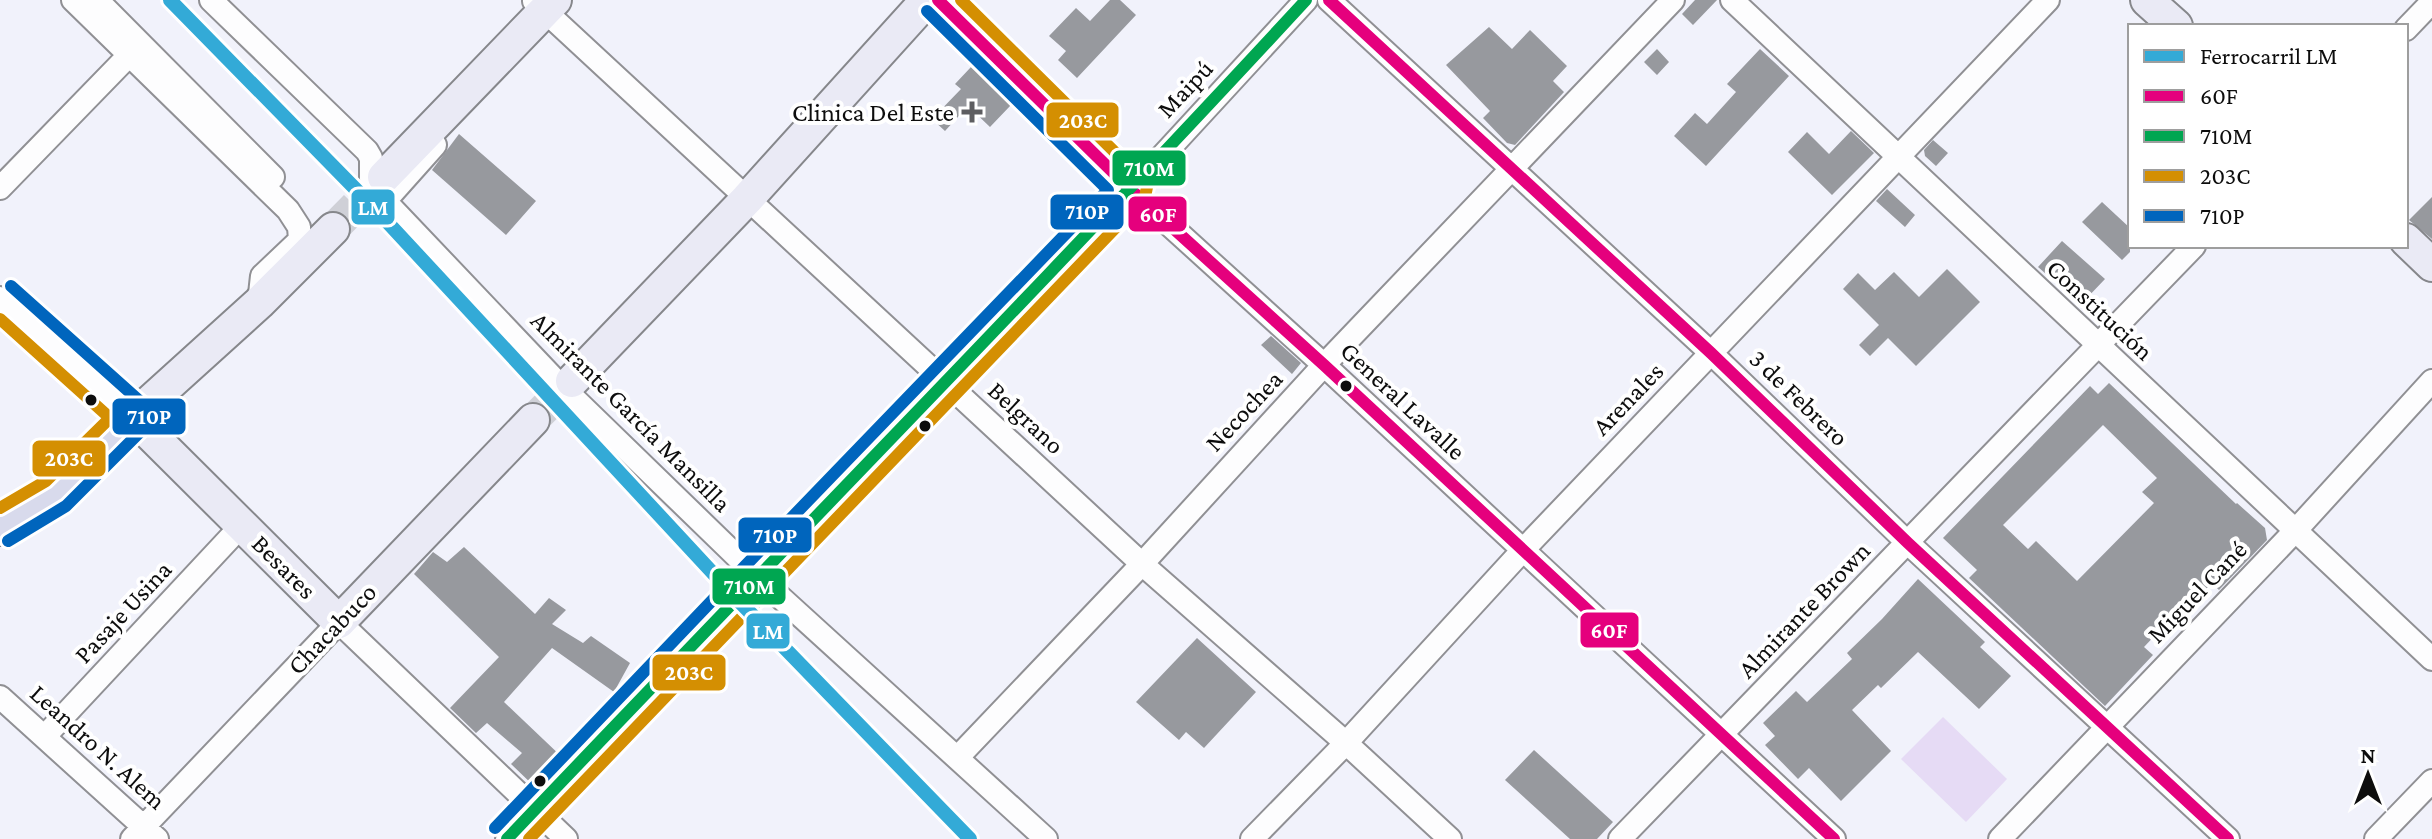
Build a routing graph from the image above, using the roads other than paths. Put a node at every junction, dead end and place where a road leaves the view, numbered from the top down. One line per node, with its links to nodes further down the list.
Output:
1 (73, 0): 16 (street)
2 (97, 0): 16 (street)
3 (211, 0): 19 (street, Almirante García Mansilla)
4 (927, 0): 22 (street)
5 (938, 0): 21 (street, General Lavalle)
6 (1306, 0): 21 (street, Maipú)
7 (1329, 0): 18 (street, 3 de Febrero)
8 (1673, 0): 18 (street, Necochea)
9 (1732, 0): 17 (street, Constitución)
10 (2048, 0): 17 (street, Arenales)
11 (2147, 0): 14 (street)
12 (2432, 2): 15 (street)
13 (544, 4): 19 (street); 22 (street, Belgrano)
14 (2174, 24)
15 (2408, 27)
16 (136, 48): 20 (street); 28 (street)
17 (1897, 158): 29 (street, Constitución); 30 (street, Arenales)
18 (1511, 170): 30 (street, 3 de Febrero); 31 (street, Necochea)
19 (380, 183): 33 (street, Almirante García Mansilla)
20 (0, 188)
21 (1131, 190): 31 (street, General Lavalle); 34 (street, Maipú)
22 (747, 199): 33 (street); 34 (street, Belgrano)
23 (333, 229): 28 (street)
24 (2408, 242): 26 (street)
25 (2192, 248): 29 (street, Almirante Brown)
26 (2432, 265)
27 (0, 298): 35 (street, Besares)
28 (259, 303): 35 (street)
29 (2098, 346): 39 (street, Constitución); 40 (street, Almirante Brown)
30 (1711, 353): 40 (street, 3 de Febrero); 41 (street, Arenales)
31 (1324, 365): 41 (street, General Lavalle); 42 (street, Necochea)
32 (2432, 381): 39 (street, Miguel Cané)
33 (565, 382): 43 (street, Almirante García Mansilla)
34 (947, 382): 42 (street, Belgrano); 43 (street, Maipú)
35 (133, 417): 37 (street, Besares); 38 (main road)
36 (533, 420): 44 (street, Chacabuco)
37 (242, 525): 44 (street, Besares); 49 (street, Pasaje Usina)
38 (0, 527)
39 (2295, 531): 45 (street, Constitución); 47 (street, Miguel Cané)
40 (1908, 543): 47 (street, 3 de Febrero); 48 (street, Almirante Brown)
41 (1522, 551): 48 (street, General Lavalle); 50 (street, Arenales)
42 (1142, 564): 50 (street, Belgrano); 51 (street, Necochea)
43 (757, 576): 51 (street, Almirante García Mansilla); 53 (street, Maipú)
44 (339, 622): 53 (street, Besares); 54 (street, Chacabuco)
45 (2432, 659)
46 (0, 697): 49 (street, Leandro N. Alem)
47 (2107, 728): 62 (street, Miguel Cané); 63 (street, 3 de Febrero)
48 (1722, 734): 60 (street, Almirante Brown); 61 (street, General Lavalle)
49 (45, 736): 54 (street, Leandro N. Alem)
50 (1346, 743): 58 (street, Arenales); 59 (street, Belgrano)
51 (957, 758): 57 (street, Almirante García Mansilla)
52 (2432, 781): 64 (street)
53 (536, 809): 55 (street, Maipú); 56 (street, Besares)
54 (145, 835)
55 (507, 839)
56 (566, 839)
57 (1046, 839)
58 (1252, 839)
59 (1450, 839)
60 (1620, 839)
61 (1834, 839)
62 (2000, 839)
63 (2228, 839)
64 (2376, 839)

